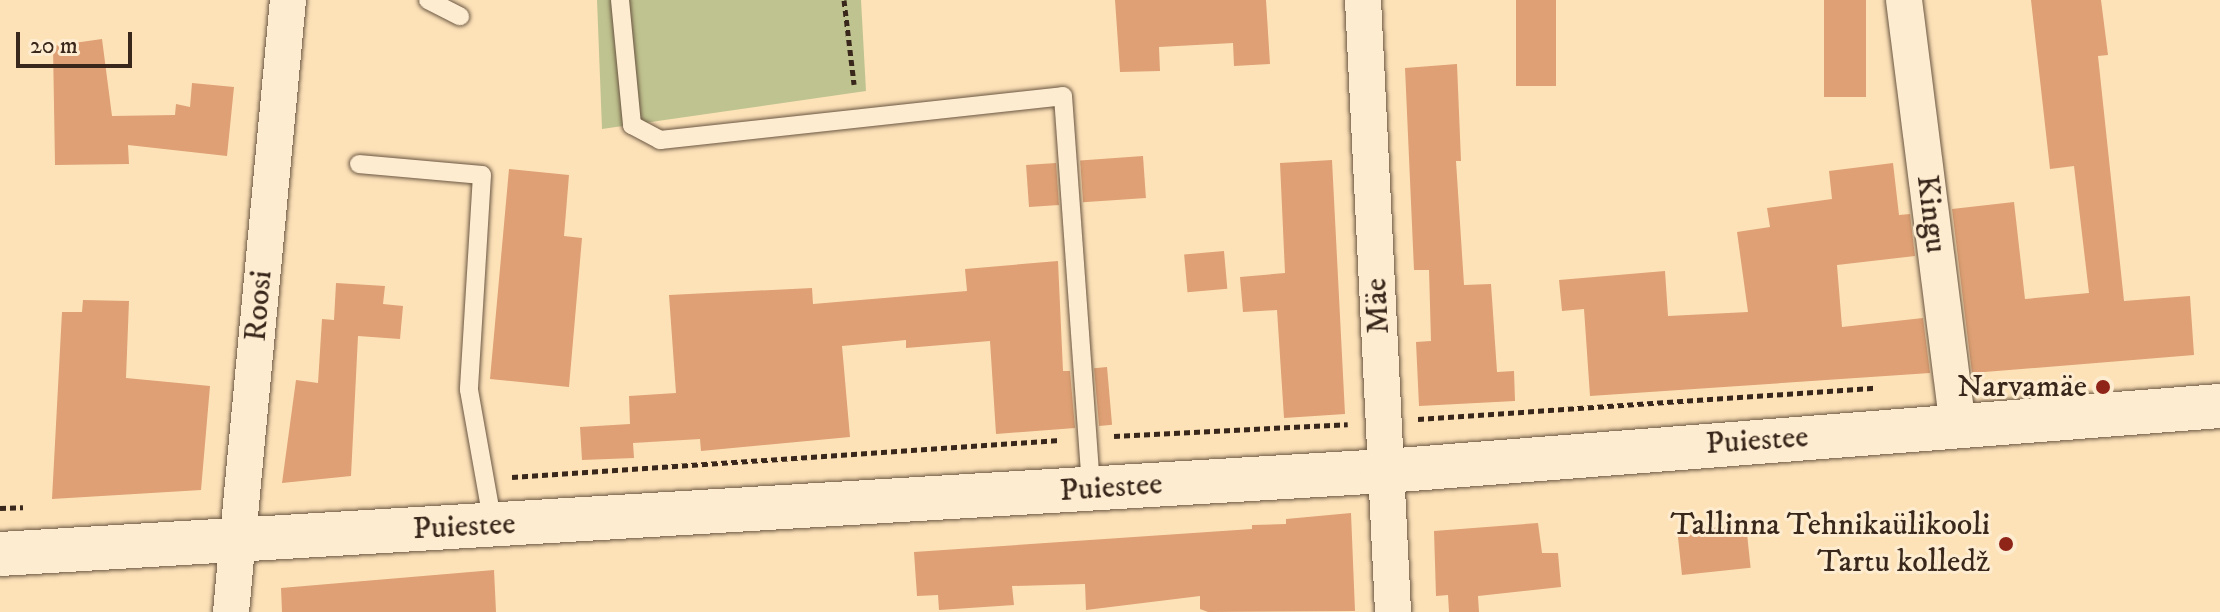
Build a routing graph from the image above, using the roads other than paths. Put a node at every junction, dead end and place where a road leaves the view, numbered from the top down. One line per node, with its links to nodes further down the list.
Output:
1 (288, 0): 13 (street, Roosi)
2 (428, 0): 6 (lane)
3 (620, 0): 11 (lane)
4 (1363, 0): 10 (street, Mäe)
5 (1904, 0): 9 (street, Kingu)
6 (460, 16)
7 (359, 164): 12 (lane)
8 (2220, 406): 9 (main road, Puiestee)
9 (1958, 427): 10 (main road, Puiestee)
10 (1386, 471): 11 (main road, Puiestee); 16 (street, Mäe)
11 (1091, 490): 12 (main road, Puiestee)
12 (493, 525): 13 (main road, Puiestee)
13 (238, 539): 14 (main road, Puiestee); 15 (street, Roosi)
14 (0, 554)
15 (231, 612)
16 (1393, 612)

